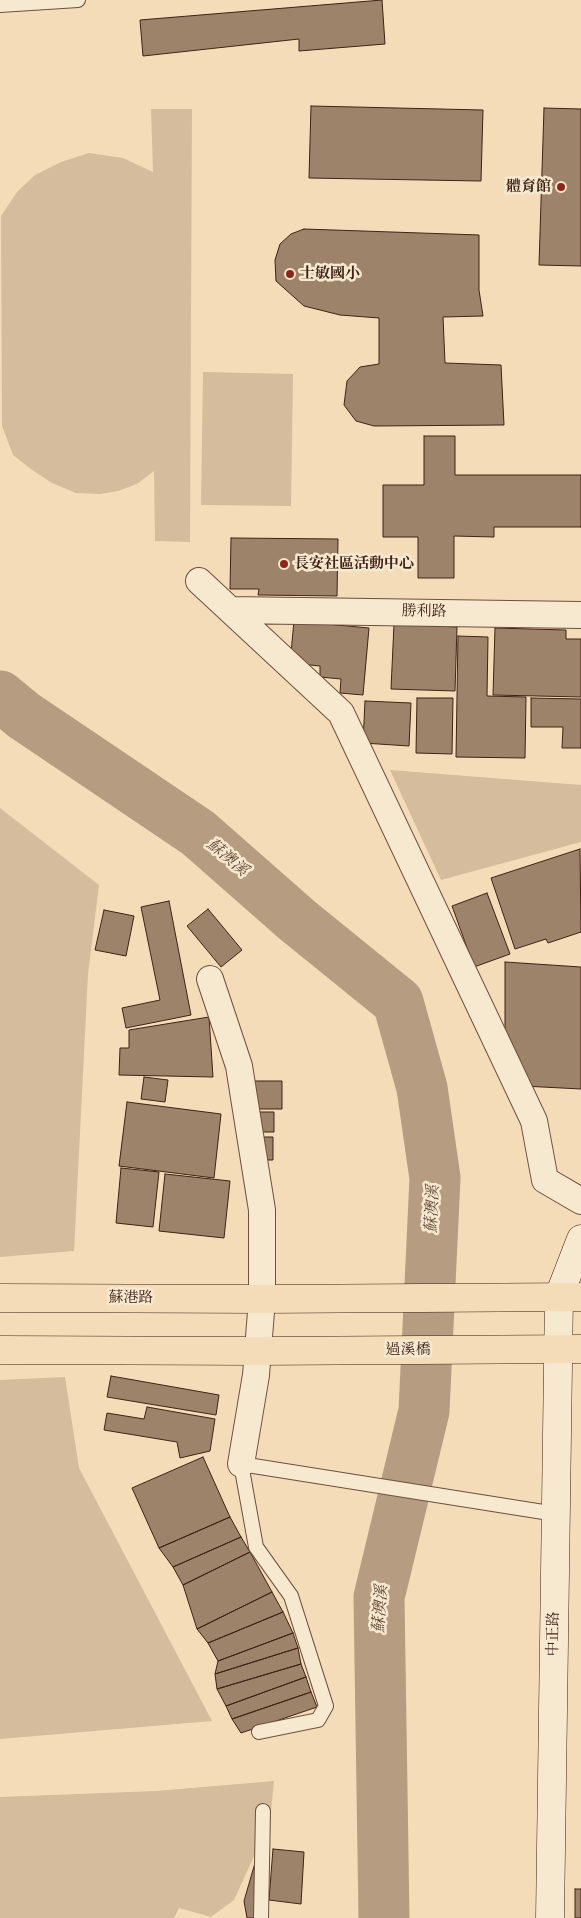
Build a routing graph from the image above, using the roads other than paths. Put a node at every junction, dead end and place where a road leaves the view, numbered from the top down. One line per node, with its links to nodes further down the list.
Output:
1 (78, 0): 2 (lane)
2 (0, 5)
3 (199, 581): 4 (street)
4 (230, 610): 5 (street, 勝利路); 7 (street)
5 (581, 615)
6 (210, 979): 11 (street)
7 (581, 1201)
8 (581, 1239): 9 (street)
9 (570, 1296): 11 (main road); 12 (street, 中正路)
10 (0, 1298): 11 (main road, 蘇港路)
11 (262, 1299): 14 (street)
12 (574, 1345): 14 (main road, 過溪橋); 16 (street, 中正路)
13 (0, 1350): 14 (main road)
14 (257, 1352): 15 (street)
15 (241, 1464): 16 (lane); 17 (lane)
16 (556, 1514): 20 (street, 中正路)
17 (259, 1732)
18 (263, 1811): 19 (lane)
19 (260, 1918)
20 (550, 1918)

